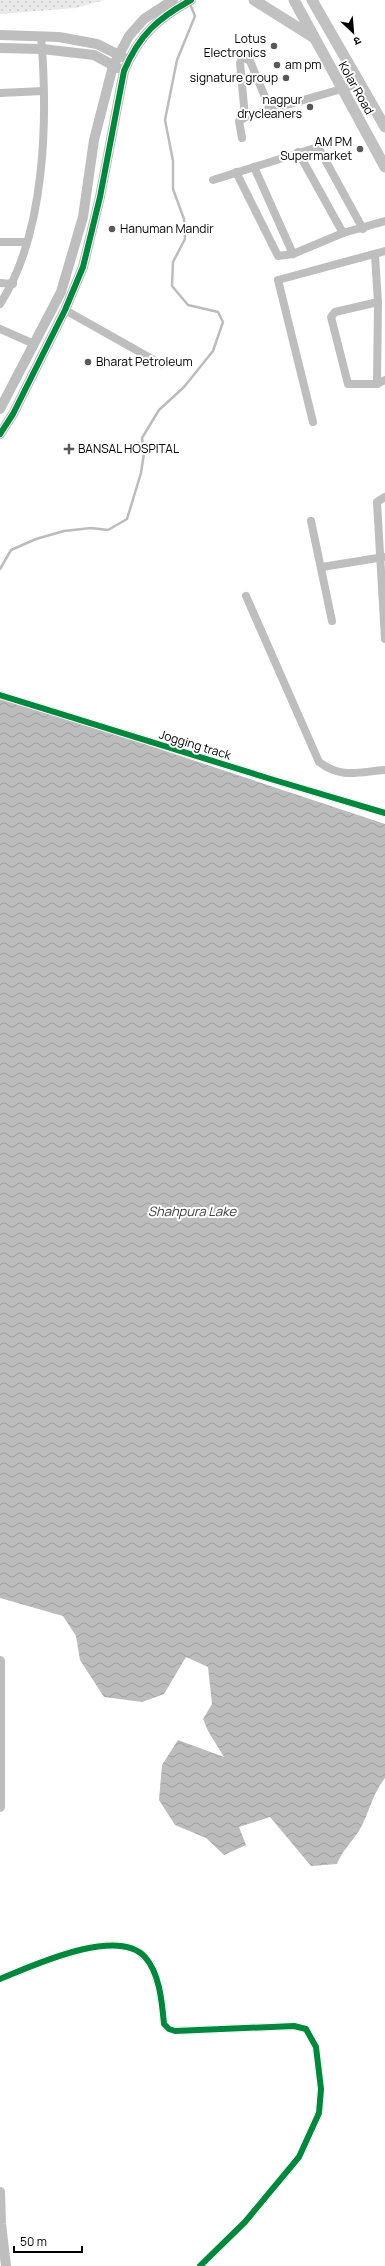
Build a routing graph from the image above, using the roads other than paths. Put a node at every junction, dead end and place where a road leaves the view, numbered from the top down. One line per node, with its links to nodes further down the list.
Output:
1 (191, 0): 5 (street)
2 (254, 0): 8 (main road)
3 (294, 0): 8 (main road, Kolar Road)
4 (312, 0): 15 (main road, Kolar Road)
5 (174, 3): 11 (street); 12 (street)
6 (0, 35): 7 (street)
7 (41, 36): 10 (street); 11 (street)
8 (314, 37): 16 (main road, Kolar Road)
9 (0, 48): 10 (street)
10 (42, 49): 13 (street); 17 (street)
11 (118, 55): 12 (street); 13 (street)
12 (129, 59): 14 (street)
13 (113, 66): 14 (street); 44 (street)
14 (124, 71): 40 (street)
15 (359, 84): 16 (street); 21 (main road, Kolar Road)
16 (342, 89): 19 (street); 25 (main road, Kolar Road)
17 (43, 91): 18 (street); 32 (street)
18 (0, 93)
19 (270, 109): 20 (street); 20 (street)
20 (245, 117): 22 (street)
21 (385, 127)
22 (242, 138)
23 (298, 152): 24 (street); 29 (street); 30 (street)
24 (254, 167): 26 (street); 34 (street)
25 (385, 167)
26 (236, 172): 27 (street); 34 (street)
27 (213, 180)
28 (385, 221): 29 (street)
29 (363, 229): 30 (street)
30 (342, 233): 34 (street)
31 (0, 242): 32 (street)
32 (26, 242): 37 (street)
33 (385, 251): 35 (street)
34 (293, 254)
35 (375, 255): 38 (street); 48 (street)
36 (0, 283): 37 (street)
37 (13, 284): 39 (street)
38 (378, 302): 41 (street); 46 (street)
39 (0, 304)
40 (65, 310): 45 (street); 49 (street)
41 (378, 313): 42 (street); 46 (street)
42 (385, 325)
43 (0, 329): 44 (street)
44 (34, 344): 47 (street)
45 (161, 364)
46 (381, 382)
47 (0, 409)
48 (312, 422)
49 (0, 434)
50 (385, 497): 52 (street)
51 (311, 521): 53 (street)
52 (383, 558): 53 (street); 56 (street)
53 (322, 567): 55 (street)
54 (246, 596): 58 (street)
55 (332, 621)
56 (385, 640)
57 (0, 695): 59 (street, Jogging track)
58 (385, 770)
59 (385, 813)
60 (0, 1661): 61 (street)
61 (0, 1807)
62 (0, 1979): 65 (street)
63 (0, 2192): 64 (street)
64 (6, 2266)
65 (200, 2266)

